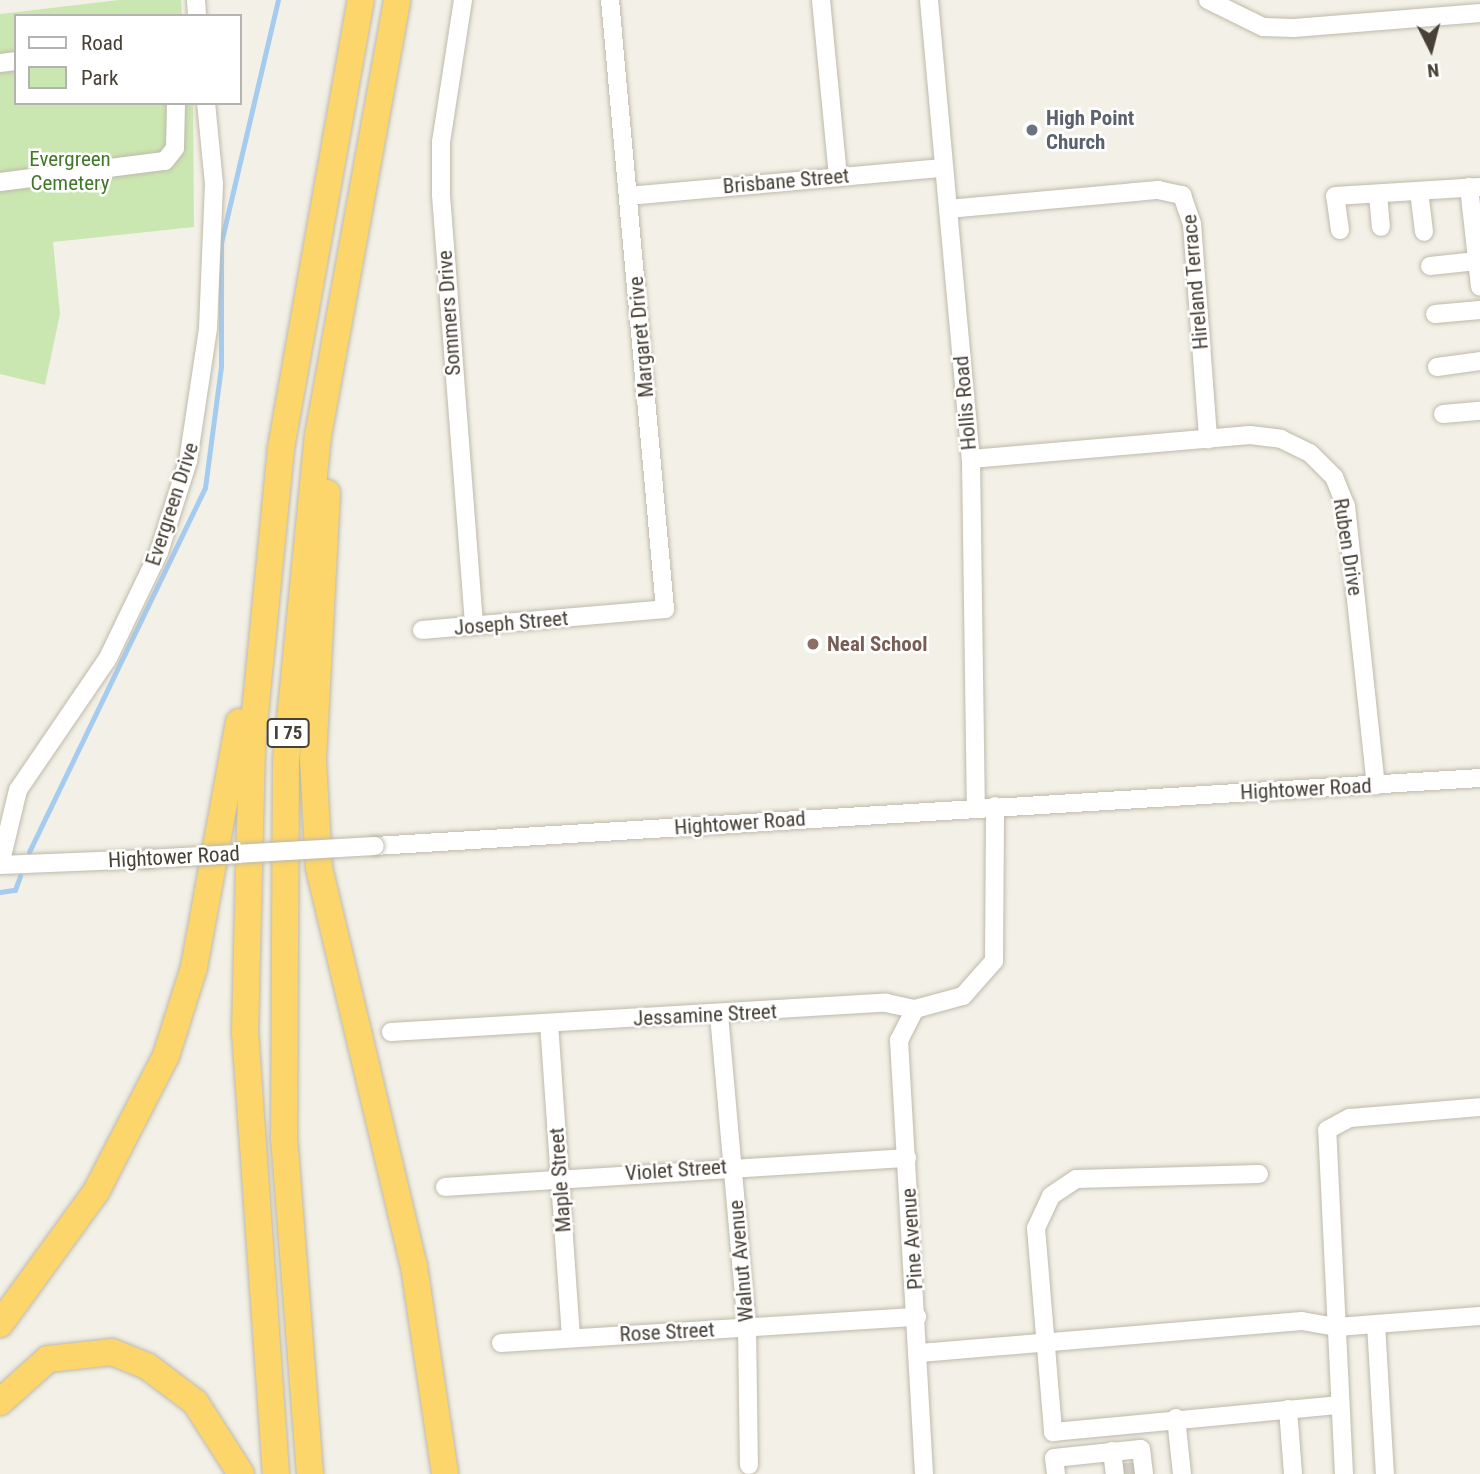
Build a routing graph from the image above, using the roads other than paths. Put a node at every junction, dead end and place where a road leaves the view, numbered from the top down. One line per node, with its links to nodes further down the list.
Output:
1 (362, 0): 34 (highway, I 75)
2 (397, 0): 27 (highway, I 75)
3 (463, 0): 36 (street, Sommers Drive)
4 (610, 0): 17 (street, Margaret Drive)
5 (821, 0): 12 (street)
6 (929, 0): 11 (street, Hollis Road)
7 (1208, 0): 8 (street)
8 (1480, 13)
9 (176, 105): 13 (street)
10 (206, 105): 42 (street, Evergreen Drive)
11 (943, 168): 12 (street, Brisbane Street); 18 (street, Hollis Road)
12 (838, 177): 17 (street, Brisbane Street)
13 (0, 182)
14 (1475, 187): 15 (street); 22 (street)
15 (1419, 191): 16 (street); 21 (street)
16 (1378, 194): 19 (street); 20 (street)
17 (628, 196): 35 (street, Margaret Drive)
18 (948, 209): 32 (street, Hireland Terrace); 33 (street, Hollis Road)
19 (1381, 227)
20 (1340, 230)
21 (1424, 232)
22 (1478, 261): 23 (street); 24 (street)
23 (1430, 266)
24 (1480, 286)
25 (1480, 310): 26 (street)
26 (1435, 314)
27 (332, 344): 73 (highway, I 75); 74 (highway)
28 (1480, 361): 29 (street)
29 (1437, 367)
30 (1480, 411): 31 (street)
31 (1443, 414)
32 (1208, 439): 33 (street, Ruben Drive); 39 (street, Ruben Drive)
33 (971, 459): 41 (street, Hollis Road)
34 (264, 586): 55 (highway); 72 (highway, I 75)
35 (600, 615): 36 (street, Joseph Street)
36 (474, 626): 37 (street, Joseph Street)
37 (422, 630)
38 (1480, 778): 39 (street, Hightower Road)
39 (1376, 785): 40 (street, Hightower Road)
40 (995, 806): 41 (street, Hightower Road); 43 (street, Jessamine Street)
41 (976, 807): 42 (street, Hightower Road, bridge)
42 (0, 865)
43 (915, 1009): 44 (street, Jessamine Street); 48 (street, Pine Avenue)
44 (719, 1015): 45 (street, Jessamine Street); 49 (street, Walnut Avenue)
45 (549, 1023): 46 (street, Jessamine Street); 51 (street, Maple Street)
46 (391, 1032)
47 (1480, 1107): 58 (street)
48 (907, 1158): 49 (street, Violet Street); 53 (street, Pine Avenue)
49 (733, 1166): 51 (street, Violet Street); 57 (street, Walnut Avenue)
50 (1259, 1174): 61 (street)
51 (560, 1179): 52 (street, Violet Street); 59 (street, Maple Street)
52 (445, 1187)
53 (917, 1317): 57 (street, Rose Street); 62 (street, Pine Avenue)
54 (1480, 1317): 56 (street)
55 (0, 1324)
56 (1376, 1324): 58 (street); 79 (street)
57 (747, 1327): 59 (street, Rose Street); 68 (street, Walnut Avenue)
58 (1337, 1327): 61 (street); 64 (street)
59 (571, 1337): 60 (street, Rose Street)
60 (501, 1343)
61 (1047, 1346): 62 (street); 66 (street)
62 (920, 1353): 75 (street, Pine Avenue)
63 (0, 1402): 71 (highway)
64 (1339, 1405): 65 (street); 69 (street)
65 (1288, 1409): 66 (street); 78 (street)
66 (1176, 1418): 77 (street)
67 (1112, 1451): 70 (street); 70 (street); 76 (street)
68 (749, 1465)
69 (1344, 1469)
70 (1129, 1473)
71 (242, 1474)
72 (276, 1474)
73 (310, 1474)
74 (445, 1474)
75 (924, 1474)
76 (1056, 1474)
77 (1182, 1474)
78 (1293, 1474)
79 (1385, 1474)

